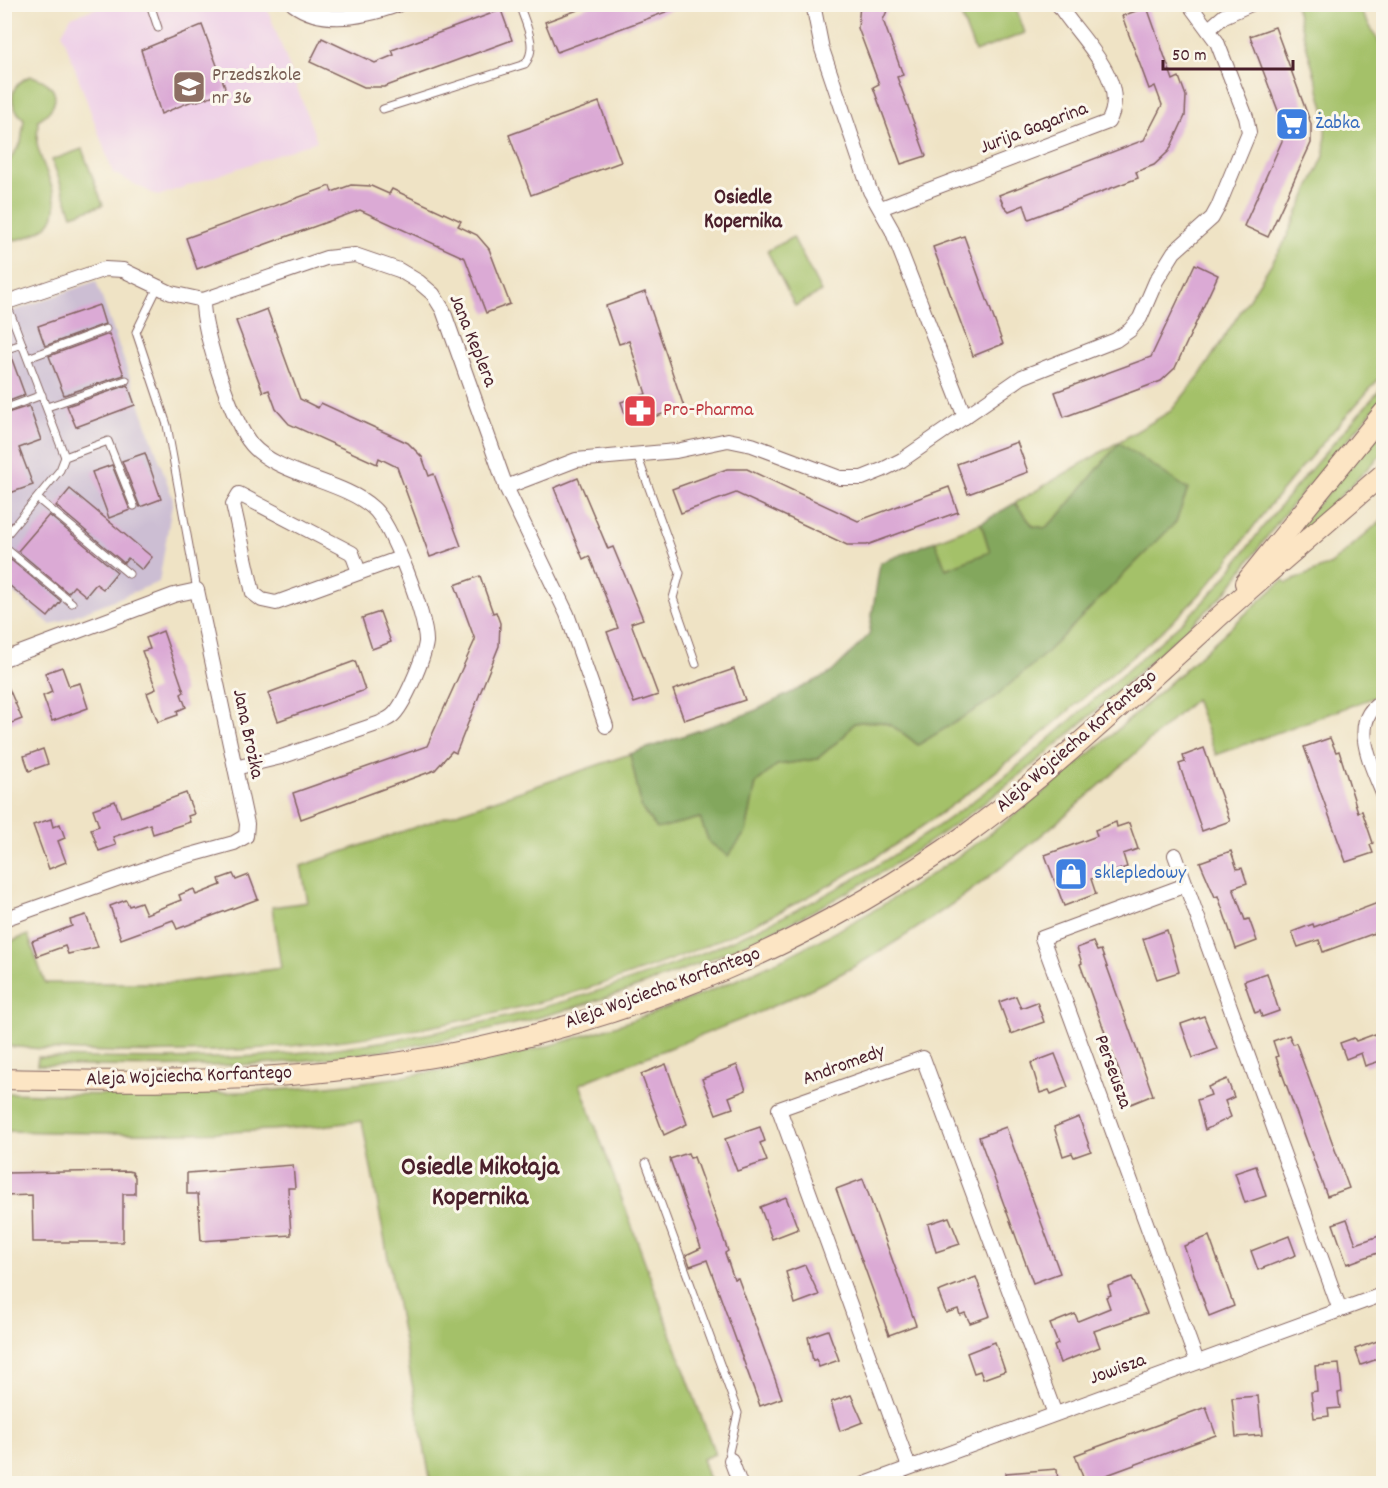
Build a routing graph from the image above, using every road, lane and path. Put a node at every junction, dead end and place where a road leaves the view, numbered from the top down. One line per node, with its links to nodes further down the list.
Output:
1 (150, 4): 9 (lane)
2 (293, 4): 3 (street)
3 (400, 4)
4 (519, 4): 11 (lane)
5 (813, 4): 12 (street)
6 (1058, 4): 12 (street, Jurija Gagarina)
7 (1189, 4): 10 (street)
8 (1251, 4): 10 (street)
9 (158, 28)
10 (1209, 28): 25 (street)
11 (383, 109)
12 (881, 208): 25 (street)
13 (158, 287): 14 (street); 15 (street); 37 (lane)
14 (203, 300): 29 (street, Jana Keplera); 34 (street)
15 (5, 303): 17 (lane)
16 (106, 329): 19 (lane)
17 (22, 344): 18 (lane); 19 (lane)
18 (4, 350)
19 (28, 358): 21 (lane)
20 (126, 380): 22 (lane)
21 (42, 395): 22 (lane); 23 (lane)
22 (47, 408): 27 (lane)
23 (4, 409)
24 (1383, 412): 39 (main road, Aleja Wojciecha Korfantego)
25 (965, 417): 26 (street)
26 (637, 455): 29 (street); 41 (lane)
27 (65, 457): 30 (lane); 31 (lane)
28 (1383, 473): 39 (main road, Aleja Wojciecha Korfantego)
29 (506, 487): 43 (street, Jana Keplera)
30 (38, 499): 32 (lane); 36 (lane)
31 (134, 506)
32 (4, 538)
33 (4, 547): 38 (lane)
34 (400, 558): 35 (street); 44 (street)
35 (359, 572): 35 (street)
36 (129, 574)
37 (197, 590): 40 (street); 44 (street, Jana Brożka)
38 (72, 603)
39 (1215, 620): 49 (main road, Aleja Wojciecha Korfantego)
40 (4, 659)
41 (696, 664)
42 (1383, 701): 45 (street)
43 (606, 726)
44 (235, 768): 48 (street, Jana Brożka)
45 (1383, 796)
46 (1175, 855): 47 (street)
47 (1186, 885): 52 (street); 53 (street, Perseusza)
48 (4, 918)
49 (4, 1079)
50 (646, 1163): 55 (lane)
51 (1383, 1293): 52 (street, Jowisza)
52 (1340, 1310): 53 (street, Jowisza)
53 (1197, 1362): 54 (street, Jowisza)
54 (1055, 1414): 56 (street, Jowisza); 56 (street, Andromedy)
55 (732, 1460): 57 (street)
56 (909, 1467): 58 (street, Jowisza)
57 (740, 1484)
58 (865, 1484)

